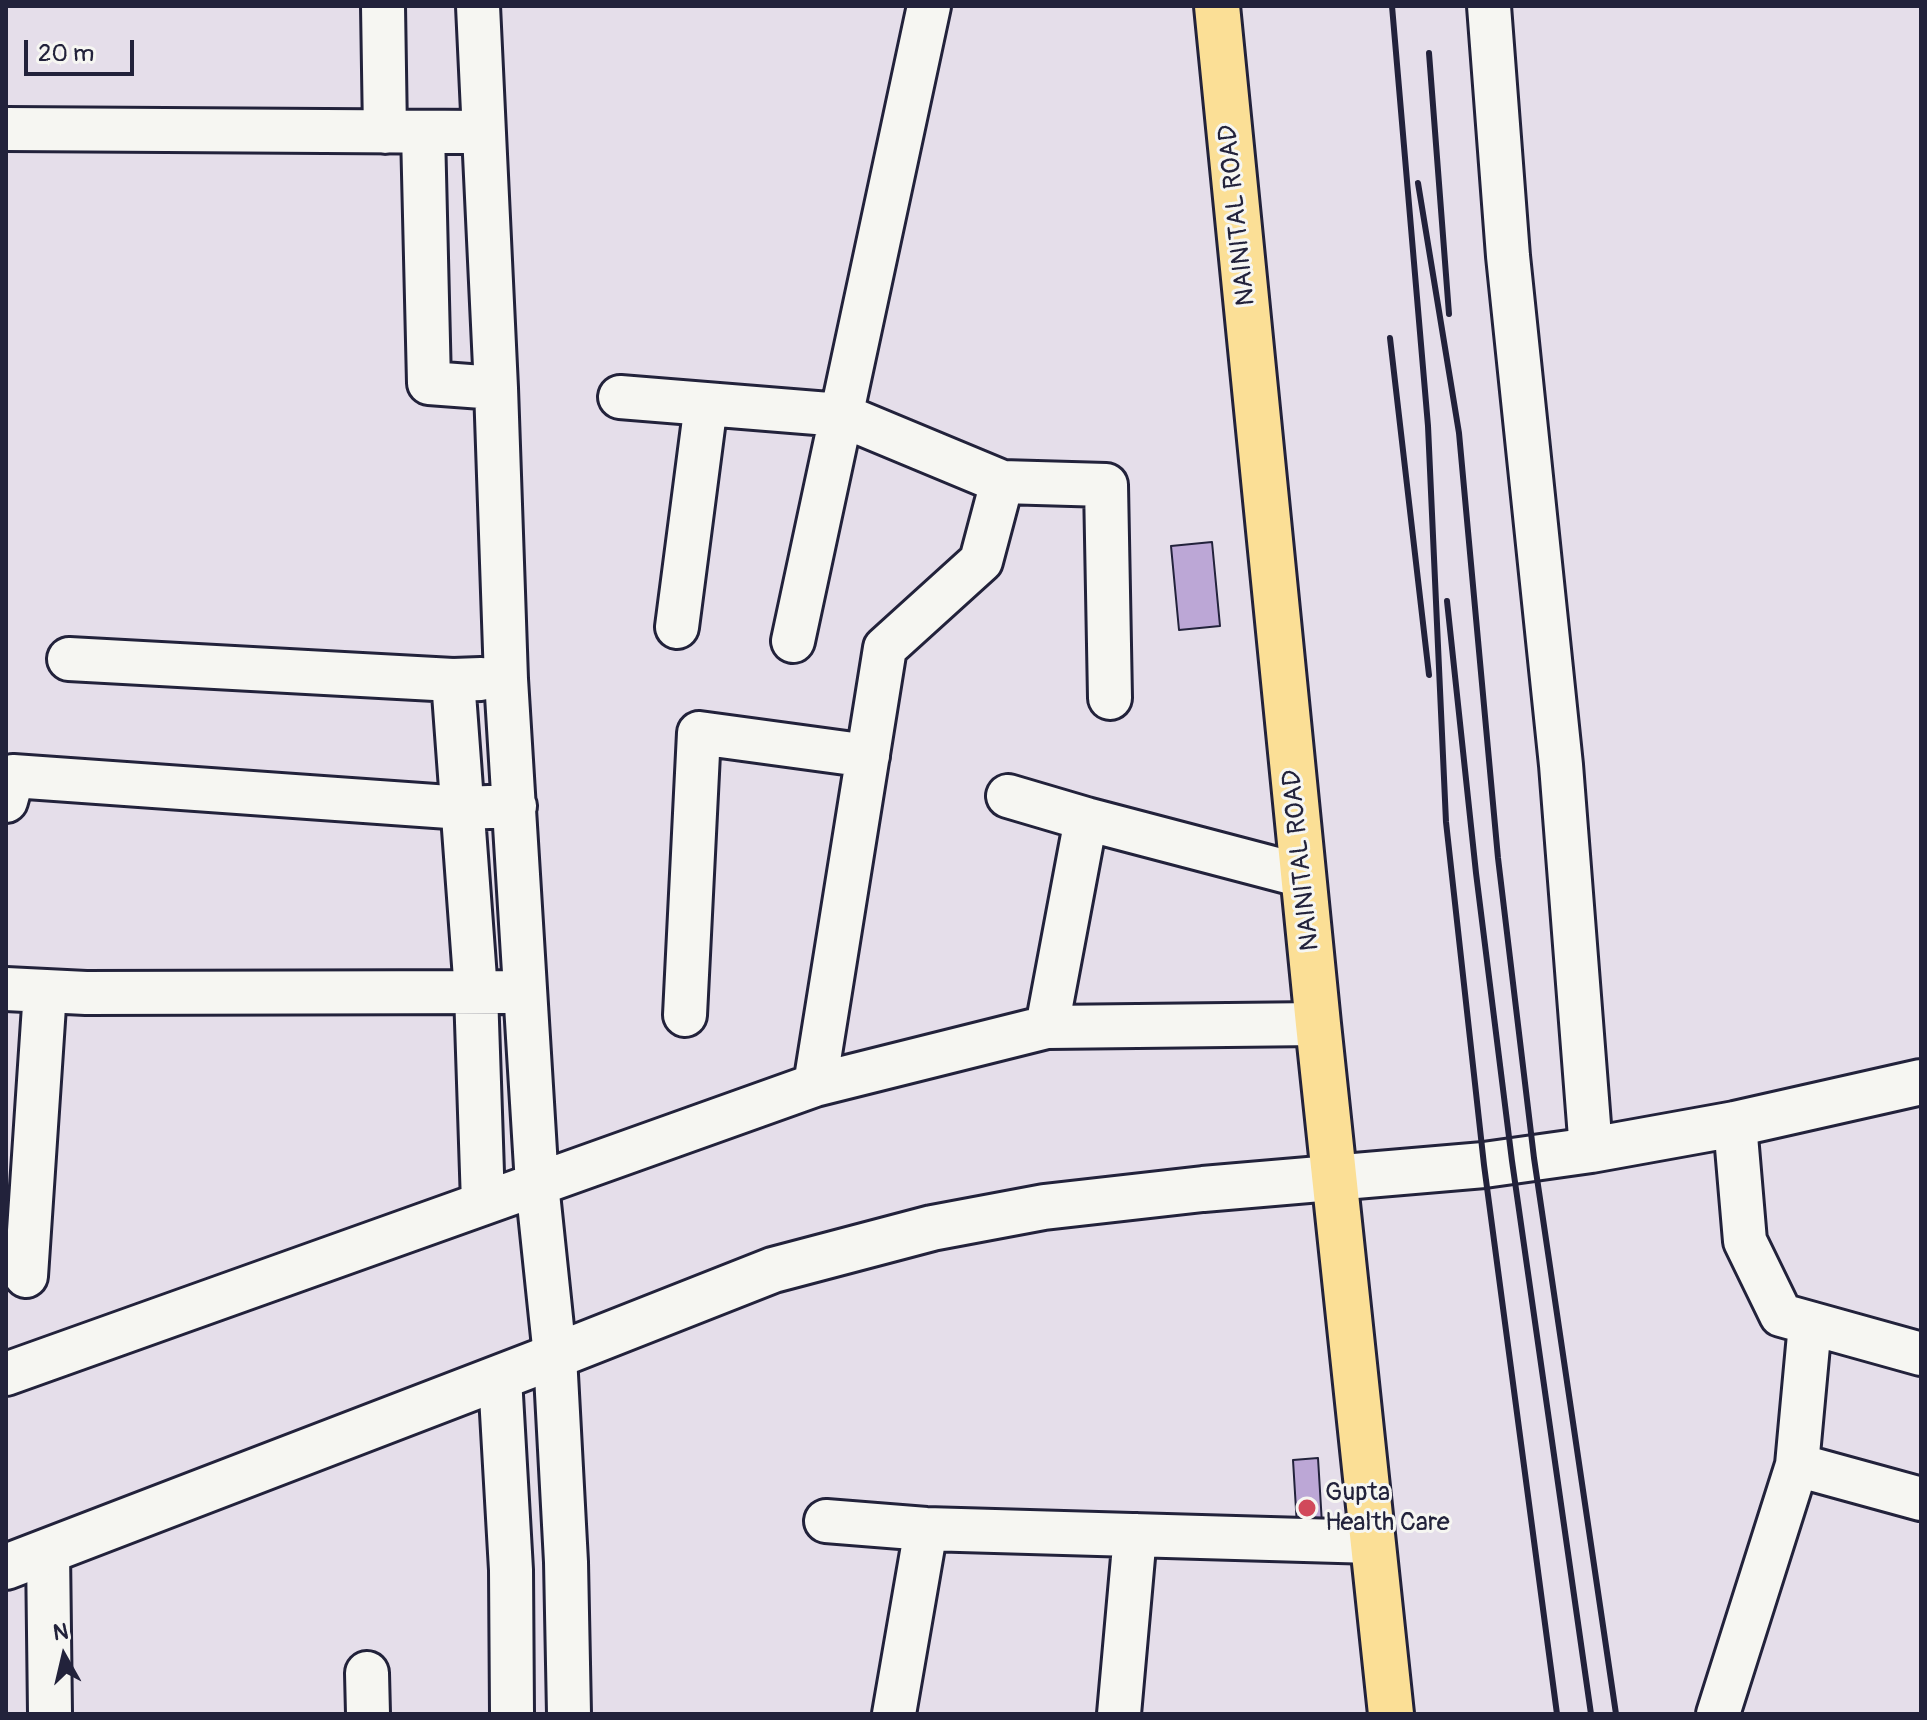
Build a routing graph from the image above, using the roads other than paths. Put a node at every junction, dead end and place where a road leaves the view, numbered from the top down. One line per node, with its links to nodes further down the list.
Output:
1 (383, 6): 7 (street)
2 (478, 6): 8 (street)
3 (929, 6): 12 (street)
4 (1217, 6): 26 (main road, NAINITAL ROAD)
5 (1489, 6): 36 (street)
6 (6, 129): 7 (street)
7 (404, 132): 8 (street); 9 (street)
8 (484, 132): 9 (street)
9 (496, 388): 17 (street)
10 (620, 397): 11 (street)
11 (706, 404): 12 (street); 14 (street)
12 (841, 415): 13 (street); 15 (street)
13 (1002, 482): 19 (street); 20 (street)
14 (677, 627)
15 (793, 641)
16 (69, 659): 18 (street)
17 (506, 679): 18 (street); 23 (street)
18 (453, 680): 24 (street)
19 (1110, 698)
20 (868, 756): 30 (street); 34 (street)
21 (1008, 796): 25 (street)
22 (6, 801): 24 (street)
23 (515, 806): 24 (street); 29 (street)
24 (463, 808): 28 (street)
25 (1086, 819): 26 (street); 32 (street)
26 (1303, 876): 31 (main road, NAINITAL ROAD)
27 (25, 990): 28 (street); 40 (street)
28 (476, 992): 29 (street); 39 (street)
29 (526, 992): 38 (street)
30 (685, 1015)
31 (1318, 1024): 32 (street); 37 (main road, NAINITAL ROAD)
32 (1047, 1027): 34 (street)
33 (1921, 1082): 35 (street)
34 (815, 1085): 38 (street)
35 (1735, 1124): 36 (street); 41 (street)
36 (1591, 1150): 37 (street)
37 (1335, 1178): 43 (street); 51 (main road, NAINITAL ROAD)
38 (537, 1184): 39 (street); 43 (street)
39 (483, 1203): 44 (street)
40 (26, 1276)
41 (1810, 1324): 42 (street); 46 (street)
42 (1921, 1354)
43 (555, 1356): 45 (street); 56 (street)
44 (6, 1374)
45 (500, 1378): 52 (street); 55 (street)
46 (1797, 1465): 47 (street); 60 (street)
47 (1921, 1499)
48 (826, 1521): 49 (street)
49 (926, 1529): 50 (street); 57 (street)
50 (1135, 1535): 51 (street); 58 (street)
51 (1373, 1542): 59 (main road, NAINITAL ROAD)
52 (48, 1551): 53 (street); 54 (street)
53 (6, 1567)
54 (50, 1714)
55 (512, 1714)
56 (569, 1714)
57 (894, 1714)
58 (1119, 1714)
59 (1391, 1714)
60 (1718, 1714)

